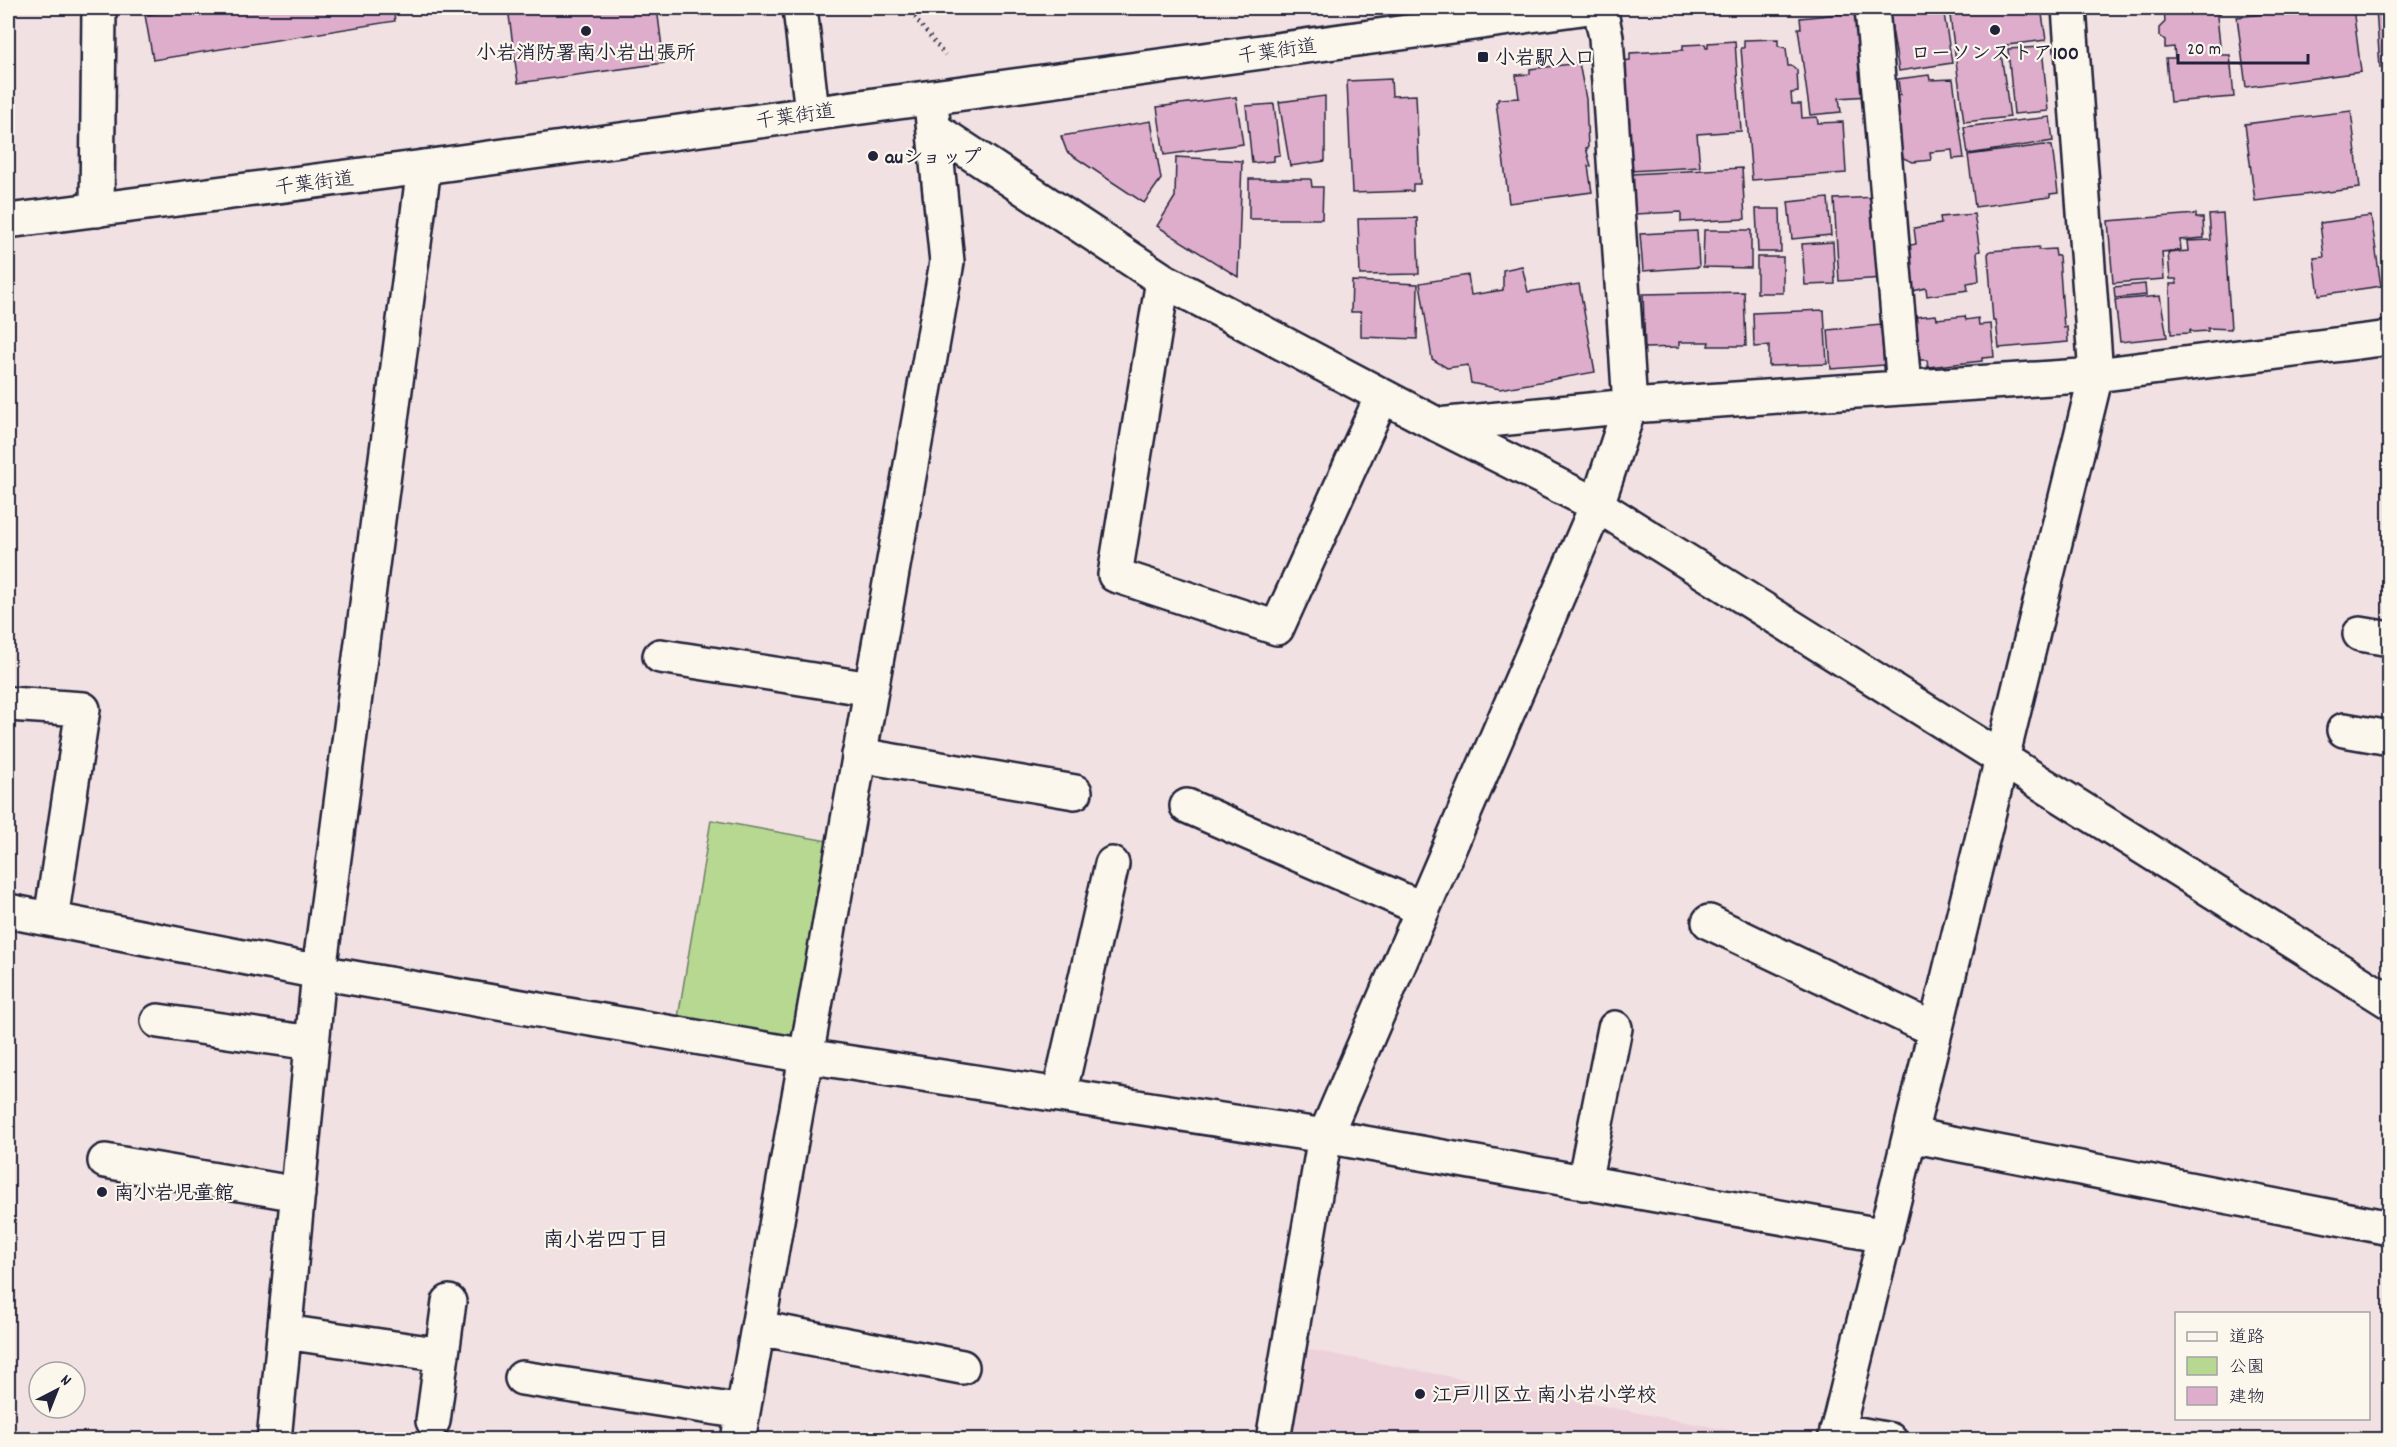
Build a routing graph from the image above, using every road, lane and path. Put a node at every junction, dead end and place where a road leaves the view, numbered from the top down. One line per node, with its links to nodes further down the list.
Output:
1 (99, 8): 12 (main road)
2 (800, 8): 9 (main road)
3 (907, 8): 8 (path)
4 (1582, 8): 10 (main road, 千葉街道)
5 (1600, 8): 19 (main road)
6 (1872, 8): 17 (main road)
7 (2069, 8): 16 (main road)
8 (945, 55)
9 (812, 112): 10 (main road, 千葉街道); 11 (main road, 千葉街道)
10 (933, 113): 14 (main road); 23 (main road)
11 (424, 167): 12 (main road, 千葉街道); 36 (main road)
12 (97, 210): 13 (main road, 千葉街道)
13 (8, 221)
14 (1163, 280): 18 (main road); 18 (main road)
15 (2390, 338): 16 (main road)
16 (2096, 375): 17 (main road); 28 (main road)
17 (1904, 387): 19 (main road)
18 (1382, 396): 20 (main road)
19 (1630, 406): 20 (main road); 21 (main road)
20 (1438, 425): 21 (main road)
21 (1597, 505): 28 (main road); 32 (main road)
22 (660, 656): 23 (main road)
23 (871, 689): 27 (main road)
24 (9, 704): 34 (main road)
25 (2344, 730): 26 (main road)
26 (2390, 738)
27 (859, 755): 29 (main road); 42 (main road)
28 (2000, 758): 37 (main road); 40 (main road)
29 (1075, 792)
30 (1187, 806): 32 (main road)
31 (1112, 864): 43 (main road)
32 (1423, 909): 45 (main road)
33 (8, 911): 34 (main road)
34 (51, 919): 36 (main road)
35 (1709, 922): 40 (main road)
36 (319, 972): 41 (main road); 42 (main road)
37 (2390, 1002)
38 (158, 1021): 41 (main road)
39 (1615, 1028): 47 (main road)
40 (1935, 1030): 44 (main road)
41 (312, 1043): 48 (main road)
42 (806, 1056): 43 (main road); 52 (main road)
43 (1059, 1095): 45 (main road)
44 (1910, 1135): 49 (main road); 50 (main road)
45 (1325, 1137): 47 (main road); 61 (main road)
46 (105, 1161): 48 (main road)
47 (1584, 1183): 50 (main road)
48 (298, 1194): 53 (main road)
49 (2390, 1228)
50 (1886, 1236): 59 (main road)
51 (449, 1302): 54 (main road)
52 (758, 1328): 55 (main road); 58 (main road)
53 (285, 1332): 54 (main road); 60 (main road)
54 (442, 1355): 57 (main road)
55 (962, 1367)
56 (522, 1378): 58 (main road)
57 (433, 1421)
58 (740, 1426)
59 (1836, 1435): 62 (main road)
60 (274, 1440)
61 (1273, 1440)
62 (1890, 1440)

